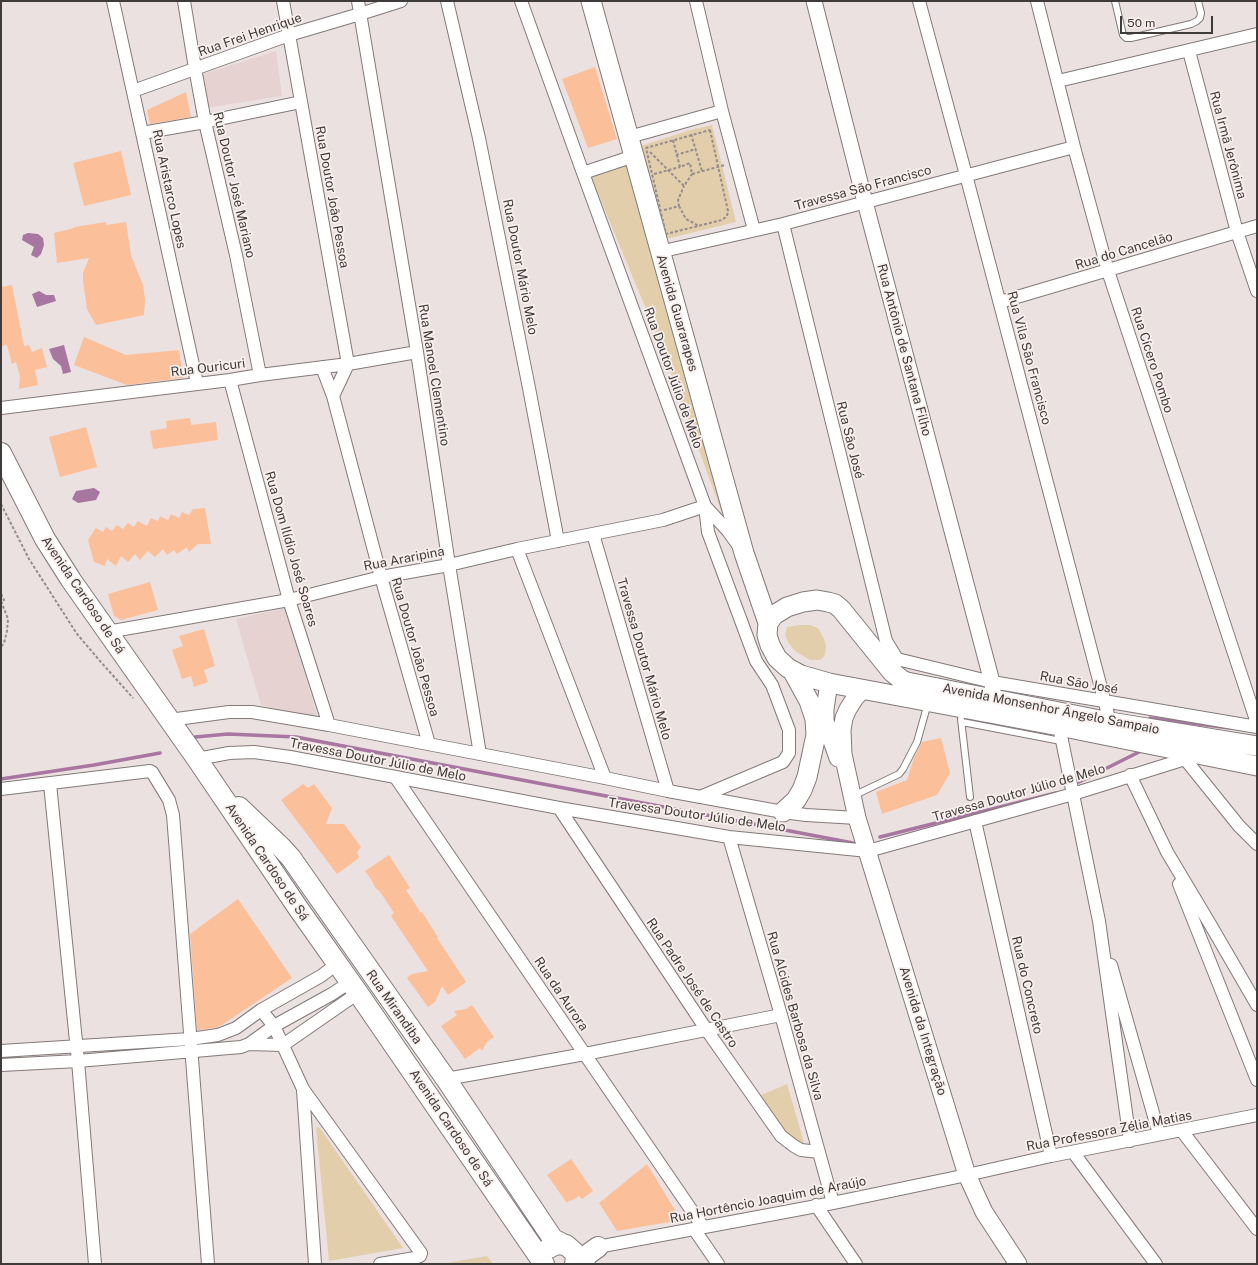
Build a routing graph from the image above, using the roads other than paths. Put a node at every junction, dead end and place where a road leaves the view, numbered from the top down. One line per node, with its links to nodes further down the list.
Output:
1 (113, 1): 21 (street, Rua Aristarco Lopes)
2 (184, 1): 19 (street, Rua Doutor José Mariano)
3 (283, 1): 17 (street, Rua Doutor João Pessoa)
4 (358, 1): 15 (street, Rua Manoel Clementino)
5 (401, 1): 15 (street, Rua Frei Henrique)
6 (447, 1): 51 (street, Rua Doutor Mário Melo)
7 (522, 1): 29 (street, Rua Doutor Júlio de Melo)
8 (591, 1): 26 (main road, Avenida Guararapes)
9 (696, 1): 23 (street)
10 (814, 1): 31 (street, Rua Antônio de Santana Filho)
11 (919, 1): 30 (street, Rua Vila São Francisco)
12 (1038, 1): 20 (street, Rua Cícero Pombo)
13 (1115, 1): 14 (lane)
14 (1198, 1)
15 (360, 14): 17 (street, Rua Frei Henrique); 40 (street, Rua Manoel Clementino)
16 (1257, 34): 18 (street)
17 (289, 35): 19 (street, Rua Frei Henrique); 22 (street, Rua Doutor João Pessoa)
18 (1189, 51): 20 (street); 35 (street, Rua Irmã Jerônima)
19 (195, 68): 21 (street, Rua Frei Henrique); 24 (street, Rua Doutor José Mariano)
20 (1058, 81): 27 (street, Rua Cícero Pombo)
21 (133, 91): 25 (street, Rua Aristarco Lopes)
22 (302, 102): 24 (street); 41 (street, Rua Doutor João Pessoa)
23 (722, 111): 26 (street); 34 (street)
24 (205, 122): 25 (street); 43 (street, Rua Doutor José Mariano)
25 (142, 133): 45 (street, Rua Aristarco Lopes)
26 (629, 136): 28 (main road, Avenida Guararapes)
27 (1074, 146): 30 (street, Travessa São Francisco); 37 (street, Rua Cícero Pombo)
28 (640, 152): 29 (street); 36 (main road, Avenida Guararapes)
29 (583, 173): 49 (street, Rua Doutor Júlio de Melo)
30 (966, 175): 31 (street, Travessa São Francisco); 39 (street, Rua Vila São Francisco)
31 (865, 202): 32 (street, Travessa São Francisco); 63 (street, Rua Antônio de Santana Filho)
32 (783, 224): 34 (street, Travessa São Francisco); 59 (street, Rua São José)
33 (1257, 226): 35 (street, Rua do Cancelão)
34 (754, 230): 36 (street, Travessa São Francisco)
35 (1237, 232): 37 (street, Rua do Cancelão); 38 (street, Rua Irmã Jerônima)
36 (659, 252): 53 (main road, Avenida Guararapes)
37 (1108, 271): 39 (street, Rua do Cancelão); 69 (street, Rua Cícero Pombo)
38 (1257, 291)
39 (1000, 302): 65 (street, Rua Vila São Francisco)
40 (417, 352): 41 (street, Rua Ouricuri); 54 (street, Rua Manoel Clementino)
41 (348, 364): 42 (street, Rua Ouricuri); 46 (street)
42 (322, 367): 43 (street, Rua Ouricuri); 46 (street, Rua Doutor João Pessoa)
43 (260, 375): 44 (street, Rua Ouricuri)
44 (230, 380): 45 (street, Rua Ouricuri); 56 (street, Rua Dom Ilídio José Soares)
45 (197, 383): 47 (street, Rua Ouricuri)
46 (333, 396): 55 (street, Rua Doutor João Pessoa)
47 (1, 408)
48 (1, 453): 58 (highway, Avenida Cardoso de Sá)
49 (705, 506): 50 (street, Rua Araripina); 53 (street); 78 (street, Rua Doutor Júlio de Melo)
50 (593, 534): 51 (street, Rua Araripina); 86 (street, Travessa Doutor Mário Melo)
51 (558, 541): 52 (street, Rua Araripina)
52 (517, 549): 54 (street, Rua Araripina); 82 (street)
53 (744, 553): 57 (main road, Avenida Guararapes)
54 (449, 565): 55 (street, Rua Araripina); 75 (street, Rua Manoel Clementino)
55 (381, 577): 56 (street, Rua Araripina); 73 (street, Rua Doutor João Pessoa)
56 (289, 600): 58 (street, Rua Araripina); 70 (street, Rua Dom Ilídio José Soares)
57 (768, 623): 59 (main road, Avenida Monsenhor Ângelo Sampaio); 60 (main road, Avenida Guararapes)
58 (107, 632): 67 (highway, Avenida Cardoso de Sá)
59 (895, 665): 63 (main road, Avenida Monsenhor Ângelo Sampaio)
60 (792, 670): 61 (main road, Avenida Monsenhor Ângelo Sampaio); 92 (main road)
61 (829, 683): 62 (main road, Avenida Monsenhor Ângelo Sampaio); 87 (main road, Avenida da Integração)
62 (863, 689): 64 (main road, Avenida Monsenhor Ângelo Sampaio); 87 (main road, Avenida da Integração)
63 (993, 691): 65 (street, Rua São José); 68 (main road, Avenida Monsenhor Ângelo Sampaio)
64 (929, 701): 66 (main road, Avenida Monsenhor Ângelo Sampaio); 87 (lane)
65 (1105, 702): 68 (street, Rua Vila São Francisco); 71 (street, Rua São José)
66 (961, 714): 72 (main road, Avenida Monsenhor Ângelo Sampaio); 90 (lane)
67 (169, 720): 70 (street, Travessa Doutor Júlio de Melo); 77 (highway, Avenida Cardoso de Sá)
68 (1110, 722): 74 (main road, Avenida Monsenhor Ângelo Sampaio)
69 (1257, 723)
70 (329, 725): 73 (street, Travessa Doutor Júlio de Melo)
71 (1257, 727)
72 (1060, 733): 76 (main road, Avenida Monsenhor Ângelo Sampaio); 88 (street)
73 (428, 744): 75 (street, Travessa Doutor Júlio de Melo)
74 (1257, 746)
75 (480, 754): 82 (street, Travessa Doutor Júlio de Melo)
76 (1183, 755): 79 (main road, Avenida Monsenhor Ângelo Sampaio); 80 (street, Travessa Doutor Júlio de Melo); 95 (street)
77 (197, 759): 81 (street, Travessa Doutor Júlio de Melo); 83 (highway, Avenida Cardoso de Sá)
78 (783, 762): 89 (street, Travessa Doutor Júlio de Melo)
79 (1257, 766)
80 (1130, 775): 88 (street, Travessa Doutor Júlio de Melo); 99 (street)
81 (396, 778): 91 (street, Travessa Doutor Júlio de Melo); 117 (street, Rua da Aurora)
82 (605, 778): 86 (street, Travessa Doutor Júlio de Melo)
83 (212, 782): 104 (highway, Avenida Cardoso de Sá); 122 (highway, Rua Mirandiba)
84 (50, 784): 85 (street); 111 (street); 114 (street)
85 (1, 789)
86 (668, 791): 89 (street, Travessa Doutor Júlio de Melo)
87 (851, 793): 93 (main road, Avenida da Integração)
88 (1072, 794): 94 (street, Travessa Doutor Júlio de Melo); 101 (street)
89 (700, 797): 92 (street, Travessa Doutor Júlio de Melo)
90 (970, 797)
91 (559, 808): 96 (street, Travessa Doutor Júlio de Melo); 110 (street, Rua Padre José de Castro)
92 (783, 812): 93 (street, Travessa Doutor Júlio de Melo)
93 (857, 818): 98 (main road, Avenida da Integração)
94 (975, 821): 98 (street, Travessa Doutor Júlio de Melo); 131 (street, Rua do Concreto)
95 (1239, 826): 97 (street); 100 (street)
96 (729, 837): 98 (street, Travessa Doutor Júlio de Melo); 108 (street, Rua Alcides Barbosa da Silva)
97 (1257, 844)
98 (868, 851): 132 (main road, Avenida da Integração)
99 (1167, 852): 102 (street); 103 (street)
100 (1257, 854)
101 (1099, 921): 118 (street); 120 (street)
102 (1226, 952): 103 (street); 106 (street)
103 (1209, 960): 123 (street)
104 (337, 964): 105 (highway, Avenida Cardoso de Sá); 107 (street)
105 (354, 987): 109 (street); 113 (street); 143 (highway, Avenida Cardoso de Sá)
106 (1257, 1005)
107 (262, 1010): 109 (street); 111 (street)
108 (781, 1015): 110 (street); 129 (street, Rua Alcides Barbosa da Silva)
109 (274, 1026): 112 (street); 113 (street)
110 (706, 1029): 117 (street); 129 (street, Rua Padre José de Castro)
111 (190, 1039): 114 (street); 116 (street)
112 (249, 1044): 113 (street); 116 (street)
113 (283, 1045): 124 (street)
114 (76, 1046): 115 (street); 119 (street)
115 (1, 1051)
116 (192, 1051): 119 (street); 140 (street)
117 (584, 1054): 122 (street); 135 (street, Rua da Aurora)
118 (1138, 1058): 120 (street); 127 (street)
119 (78, 1061): 121 (street); 139 (street)
120 (1118, 1062): 128 (street)
121 (1, 1065)
122 (446, 1079): 138 (highway, Rua Mirandiba)
123 (1257, 1080)
124 (303, 1089): 141 (street); 142 (street)
125 (1257, 1115): 126 (street, Rua Professora Zélia Matias)
126 (1182, 1131): 127 (street, Rua Professora Zélia Matias); 136 (street)
127 (1159, 1134): 128 (street, Rua Professora Zélia Matias)
128 (1130, 1141): 130 (street, Rua Professora Zélia Matias)
129 (819, 1152): 133 (street, Rua Alcides Barbosa da Silva)
130 (1073, 1152): 131 (street, Rua Professora Zélia Matias); 147 (street)
131 (1051, 1156): 132 (street, Rua Professora Zélia Matias)
132 (967, 1175): 133 (street, Rua Hortêncio Joaquim de Araújo); 146 (main road, Avenida da Integração)
133 (832, 1203): 134 (street, Rua Hortêncio Joaquim de Araújo)
134 (816, 1205): 135 (street, Rua Hortêncio Joaquim de Araújo); 145 (street)
135 (698, 1228): 137 (street, Rua Hortêncio Joaquim de Araújo); 144 (street, Rua da Aurora)
136 (1257, 1230)
137 (598, 1247): 138 (highway)
138 (574, 1258): 143 (highway)
139 (95, 1264)
140 (208, 1264)
141 (315, 1264)
142 (380, 1264)
143 (544, 1264)
144 (718, 1264)
145 (856, 1264)
146 (1018, 1264)
147 (1156, 1264)

